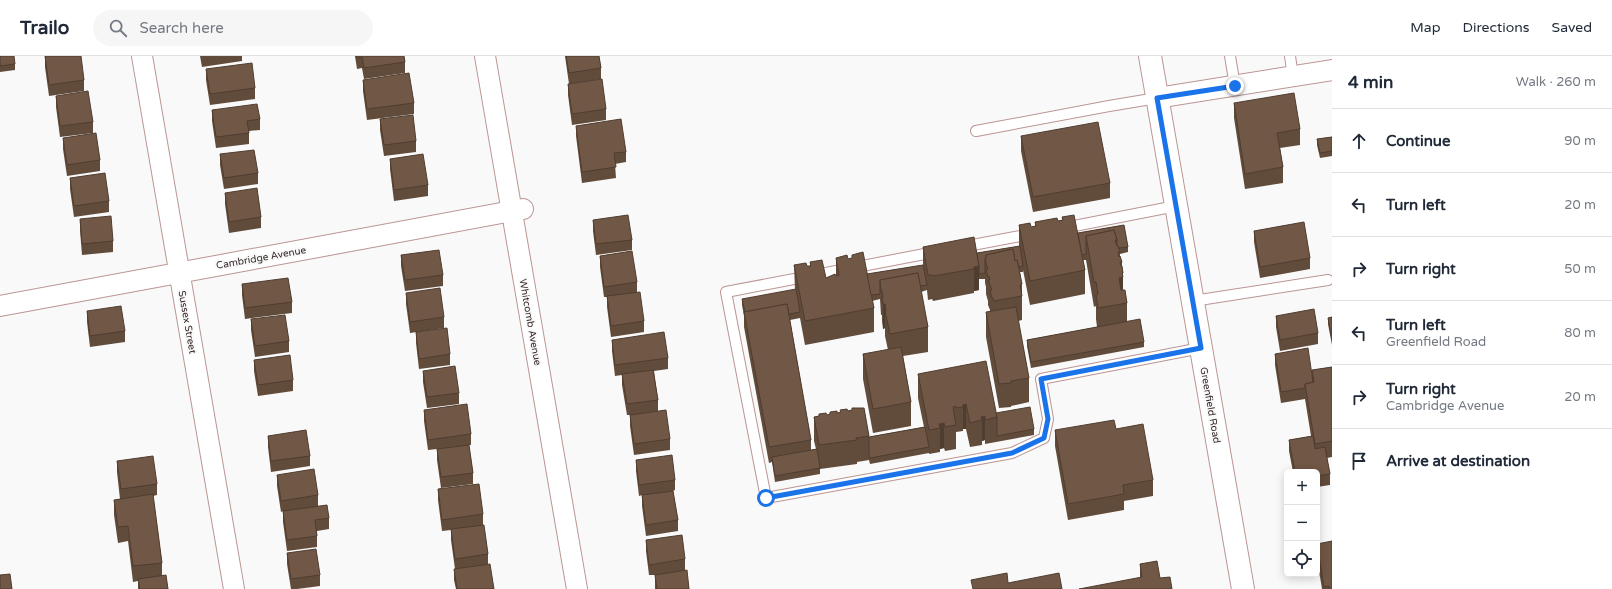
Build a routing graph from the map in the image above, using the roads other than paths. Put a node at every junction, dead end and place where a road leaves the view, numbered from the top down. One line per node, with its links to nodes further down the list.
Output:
1 (142, 56): 13 (street, Sussex Street)
2 (485, 56): 12 (street, Whitcomb Avenue)
3 (1150, 56): 9 (main road, Greenfield Road)
4 (1230, 56): 8 (lane)
5 (1290, 56): 7 (lane)
6 (1332, 70): 7 (street)
7 (1293, 77): 8 (street)
8 (1235, 86): 9 (street)
9 (1157, 98): 10 (lane); 11 (main road, Greenfield Road)
10 (976, 131)
11 (1176, 206): 15 (main road, Greenfield Road); 17 (lane)
12 (517, 210): 13 (street, Cambridge Avenue); 19 (street, Whitcomb Avenue)
13 (179, 272): 16 (street, Cambridge Avenue); 18 (street, Sussex Street)
14 (1328, 280): 15 (lane)
15 (1193, 301): 17 (main road, Greenfield Road)
16 (0, 306)
17 (1201, 348): 20 (main road, Greenfield Road)
18 (234, 589)
19 (577, 589)
20 (1243, 589)

